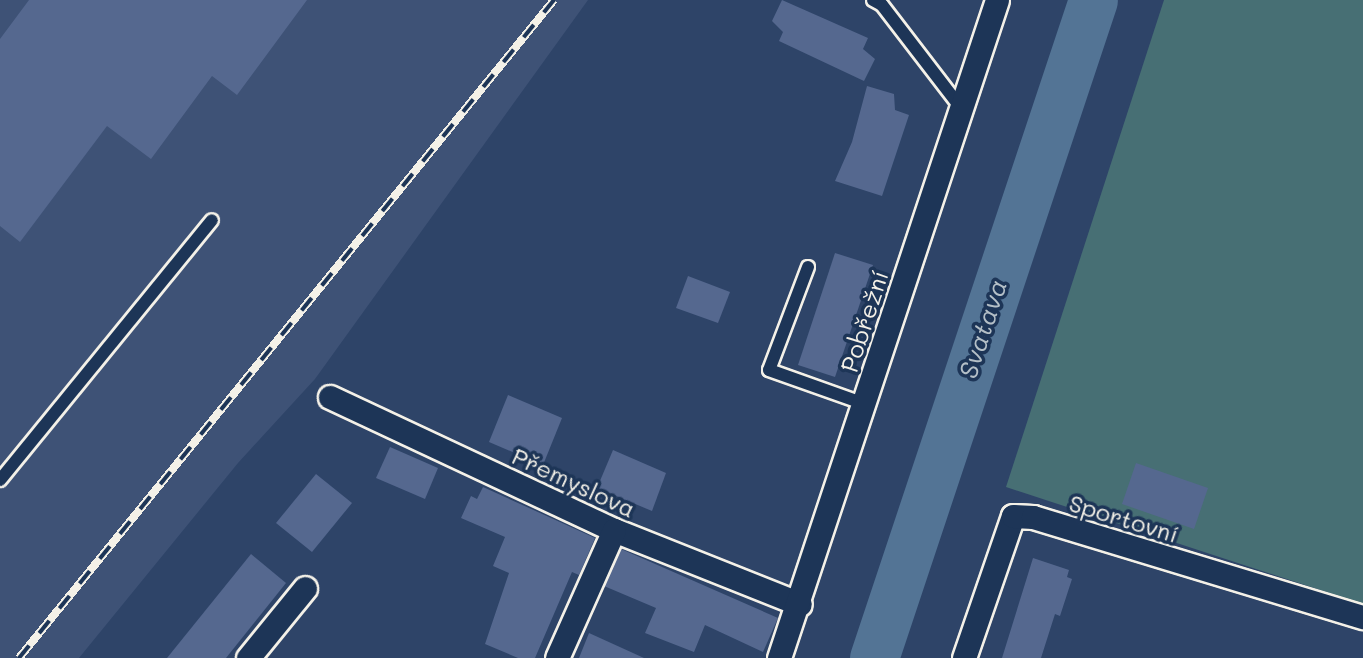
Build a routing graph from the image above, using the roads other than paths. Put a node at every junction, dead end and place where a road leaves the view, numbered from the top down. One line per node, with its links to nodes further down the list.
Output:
1 (997, 0): 3 (street, Pobřežní)
2 (879, 2): 3 (lane)
3 (961, 108): 7 (street, Pobřežní)
4 (212, 220): 8 (lane)
5 (808, 267): 7 (lane)
6 (330, 397): 9 (street, Přemyslova)
7 (865, 404): 11 (street, Pobřežní)
8 (0, 480)
9 (614, 530): 11 (street, Přemyslova); 14 (street)
10 (305, 587): 13 (street)
11 (800, 604): 15 (street, Pobřežní)
12 (1363, 617): 16 (street, Sportovní)
13 (248, 658)
14 (557, 658)
15 (779, 658)
16 (964, 658)

